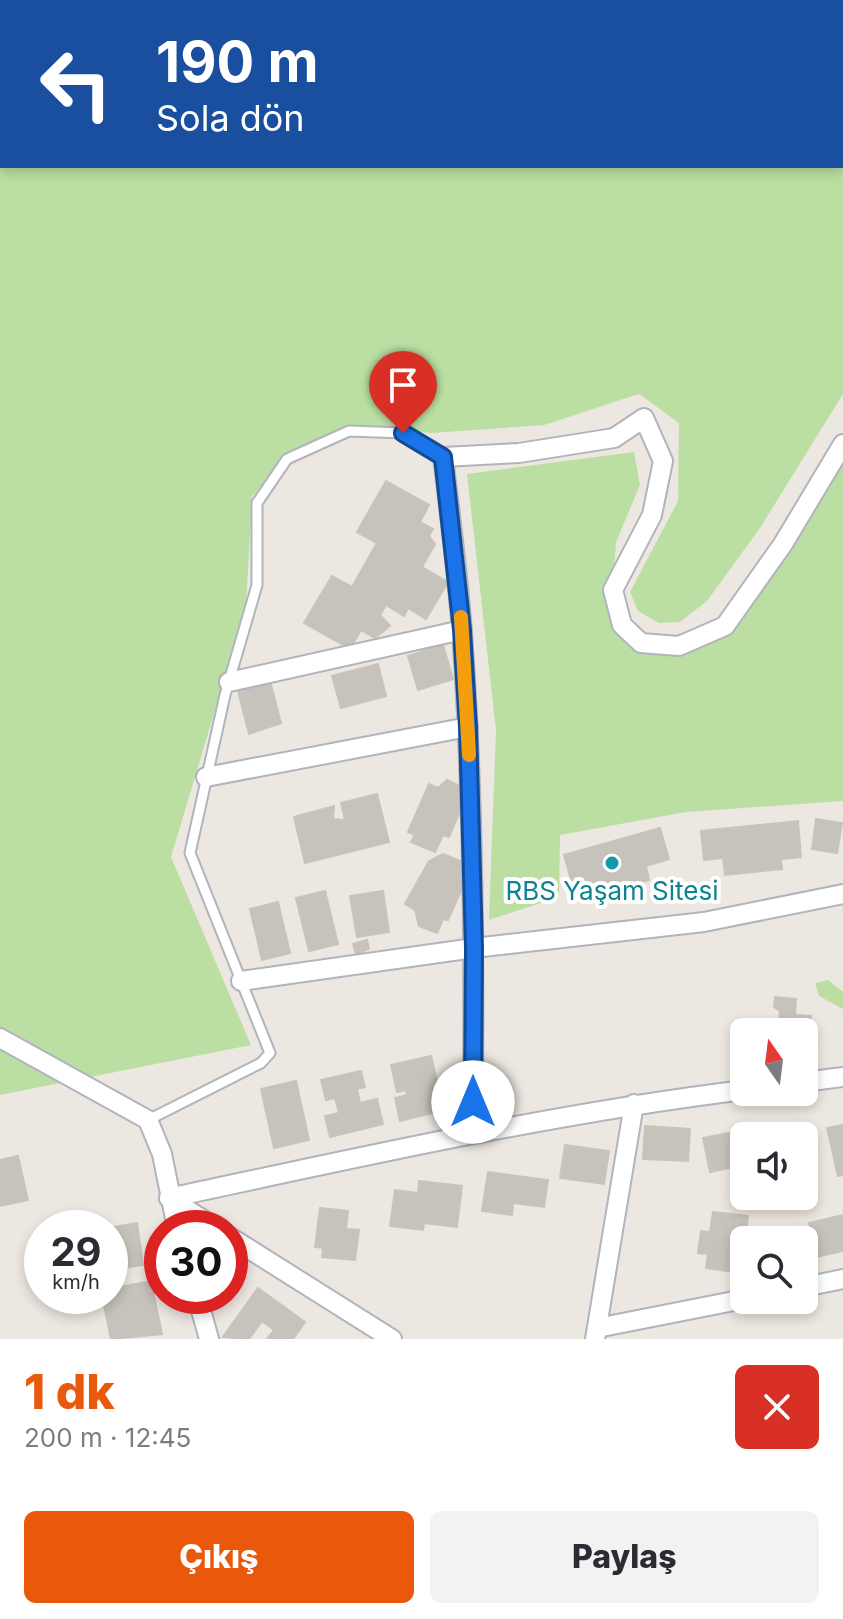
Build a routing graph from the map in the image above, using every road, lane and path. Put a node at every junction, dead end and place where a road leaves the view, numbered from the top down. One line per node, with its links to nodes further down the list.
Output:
1 (843, 444): 2 (street)
2 (443, 457): 3 (street); 4 (lane)
3 (462, 630): 4 (street); 5 (street)
4 (229, 682): 6 (lane)
5 (468, 727): 6 (street); 8 (street)
6 (206, 777): 9 (lane)
7 (843, 894): 8 (street)
8 (474, 948): 9 (street); 16 (street)
9 (241, 981): 15 (lane)
10 (0, 1038): 15 (street)
11 (843, 1077): 12 (street)
12 (818, 1080)
13 (730, 1092): 14 (street)
14 (634, 1104): 16 (street); 25 (street)
15 (148, 1120): 17 (street)
16 (473, 1133): 17 (street)
17 (169, 1198): 18 (street); 19 (street)
18 (172, 1210)
19 (188, 1210)
20 (248, 1248): 27 (street)
21 (843, 1279): 22 (street)
22 (818, 1284)
23 (730, 1302): 25 (street)
24 (202, 1314): 26 (street)
25 (596, 1333)
26 (209, 1339)
27 (392, 1339)

